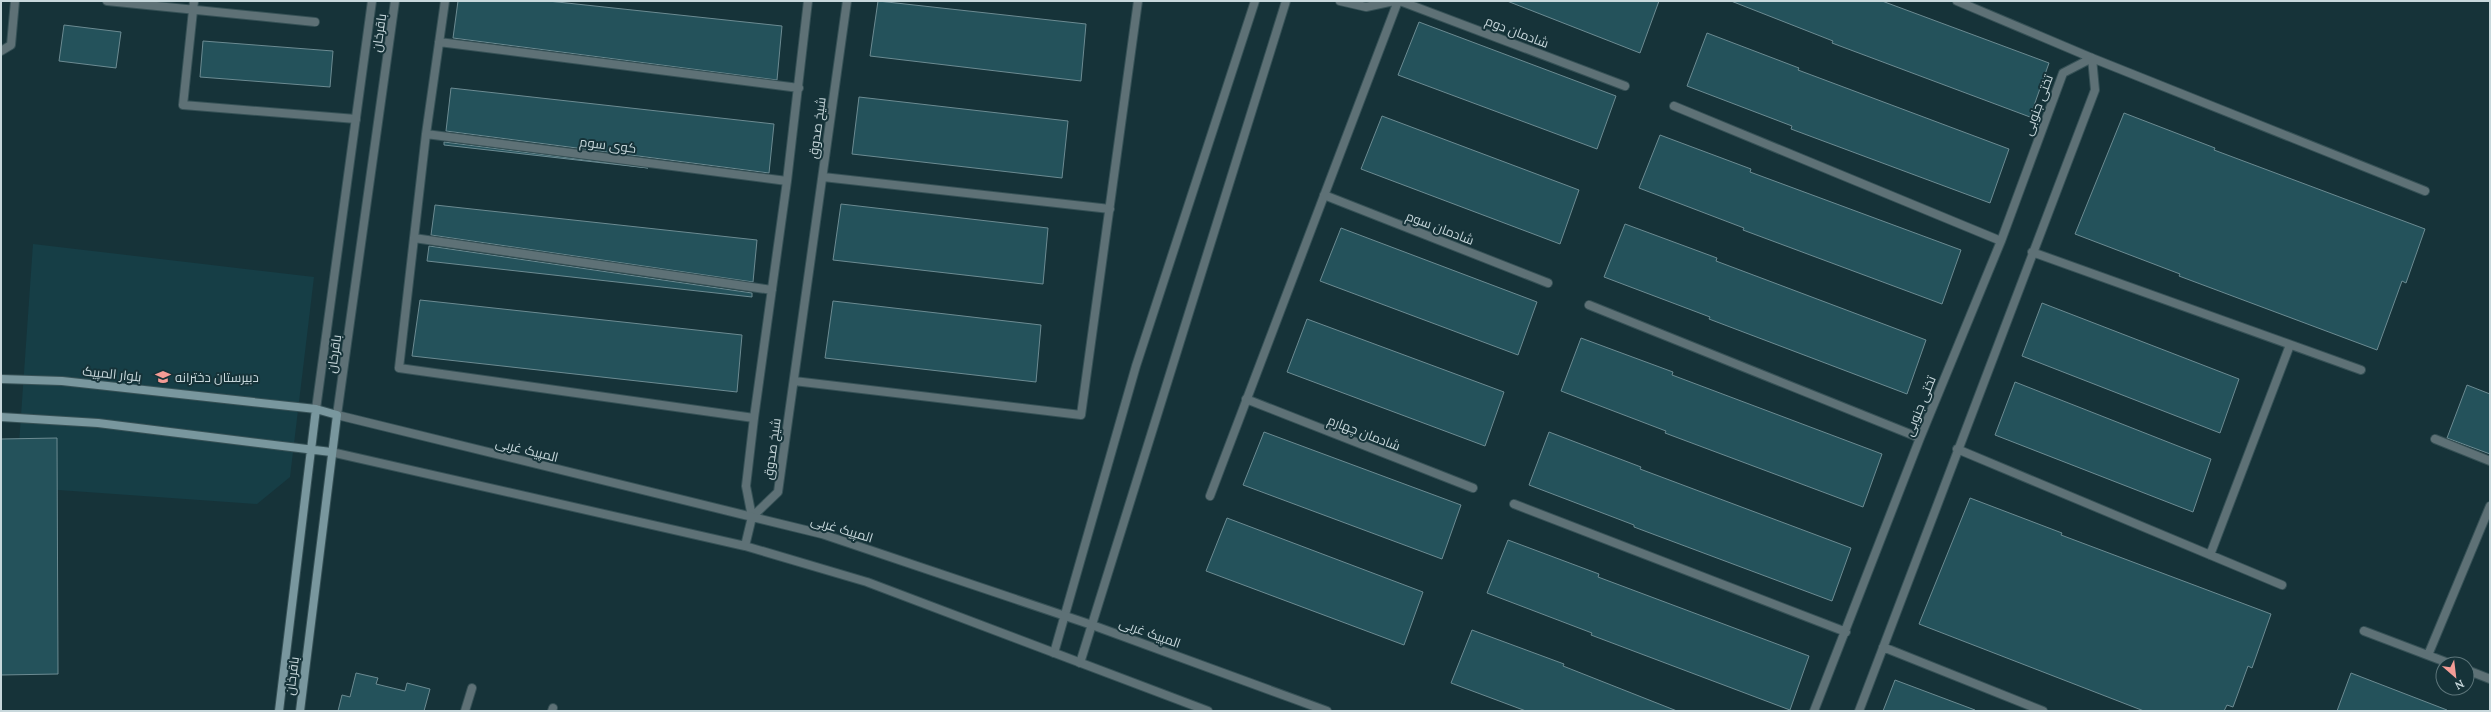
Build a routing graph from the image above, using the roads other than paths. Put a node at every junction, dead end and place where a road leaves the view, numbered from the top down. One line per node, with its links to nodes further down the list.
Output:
1 (15, 1): 19 (street)
2 (107, 1): 16 (street)
3 (194, 1): 16 (street)
4 (372, 1): 24 (street, باقرخان)
5 (395, 1): 43 (street, باقرخان)
6 (445, 1): 18 (street)
7 (808, 1): 22 (street, شیخ صدوق)
8 (847, 1): 26 (street, شیخ صدوق)
9 (1138, 1): 30 (street)
10 (1255, 1): 60 (street)
11 (1286, 1): 61 (street)
12 (1340, 1): 13 (street)
13 (1394, 1)
14 (1399, 1): 21 (street, شادمان دوم); 29 (street)
15 (1957, 1): 20 (street)
16 (192, 11): 17 (street); 24 (street)
17 (314, 22)
18 (439, 42): 22 (street); 25 (street)
19 (1, 51)
20 (2092, 58): 28 (street); 32 (street, تختی جنوبی); 33 (street)
21 (1625, 86)
22 (799, 88): 27 (street, شیخ صدوق)
23 (1674, 106): 32 (street)
24 (356, 119): 42 (street, باقرخان)
25 (426, 134): 27 (street, کوی سوم); 31 (street)
26 (822, 177): 30 (street); 40 (street, شیخ صدوق)
27 (787, 181): 35 (street, شیخ صدوق)
28 (2425, 191)
29 (1324, 195): 34 (street, شادمان سوم); 41 (street)
30 (1110, 209): 40 (street)
31 (414, 238): 35 (street); 45 (street)
32 (2001, 241): 46 (street, تختی جنوبی)
33 (2032, 252): 37 (street); 49 (street)
34 (1548, 283)
35 (772, 290): 45 (street, شیخ صدوق)
36 (1589, 305): 46 (street)
37 (2290, 345): 38 (street); 58 (street)
38 (2361, 370)
39 (1, 379): 42 (main road, بلوار المپیک)
40 (794, 381): 56 (street, شیخ صدوق)
41 (1246, 399): 52 (street, شادمان چهارم); 53 (street)
42 (316, 409): 43 (main road, بلوار المپیک); 48 (main road, باقرخان)
43 (337, 415): 50 (main road, باقرخان); 56 (street, المپیک غربی)
44 (1, 417): 48 (main road)
45 (754, 418): 56 (street, شیخ صدوق)
46 (1920, 438): 63 (street, تختی جنوبی)
47 (2435, 439): 51 (street)
48 (312, 449): 50 (main road); 72 (main road, باقرخان)
49 (1957, 449): 58 (street); 64 (street)
50 (332, 452): 57 (street); 73 (main road, باقرخان)
51 (2490, 461)
52 (1473, 488)
53 (1210, 496)
54 (1514, 504): 63 (street)
55 (2490, 506): 66 (street)
56 (752, 517): 57 (street); 60 (street, المپیک غربی)
57 (745, 546): 65 (street)
58 (2210, 555): 59 (street)
59 (2282, 585)
60 (1064, 616): 61 (street, المپیک غربی); 65 (street)
61 (1092, 625): 68 (street); 76 (street, المپیک غربی)
62 (2364, 631): 66 (street)
63 (1846, 632): 77 (street, تختی جنوبی)
64 (1883, 647): 78 (street); 79 (street)
65 (1054, 653): 68 (street)
66 (2428, 655): 67 (street)
67 (2435, 658)
68 (1080, 663): 75 (street)
69 (2475, 673): 70 (street)
70 (2490, 679)
71 (472, 688): 74 (street)
72 (279, 711)
73 (300, 711)
74 (465, 711)
75 (1208, 711)
76 (1327, 711)
77 (1814, 711)
78 (1858, 711)
79 (2043, 711)

